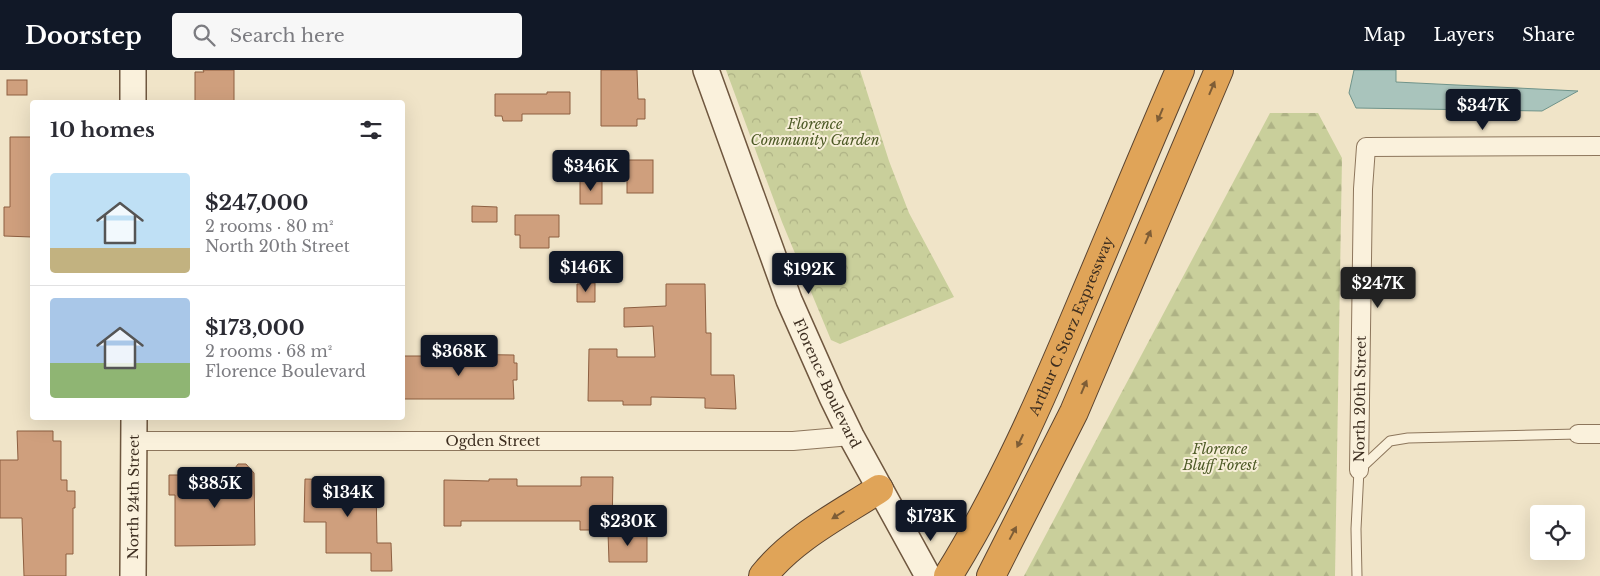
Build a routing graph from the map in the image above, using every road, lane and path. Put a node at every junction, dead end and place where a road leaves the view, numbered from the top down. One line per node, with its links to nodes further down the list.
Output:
1 (133, 70): 5 (street)
2 (706, 70): 10 (street, Florence Boulevard)
3 (1180, 70): 16 (highway, Arthur C Storz Expressway, one-way to 16)
4 (1219, 70): 17 (highway, one-way to 4)
5 (133, 100)
6 (1600, 146): 11 (street, North 20th Street)
7 (134, 429): 10 (street, Ogden Street); 13 (street, North 24th Street)
8 (1578, 434): 9 (street); 11 (lane)
9 (1600, 434)
10 (851, 436): 12 (street, Florence Boulevard)
11 (1359, 470): 18 (lane)
12 (879, 489): 14 (highway, one-way to 14); 15 (street, Florence Boulevard)
13 (133, 576)
14 (763, 576)
15 (928, 576)
16 (948, 576)
17 (991, 576)
18 (1357, 576)

